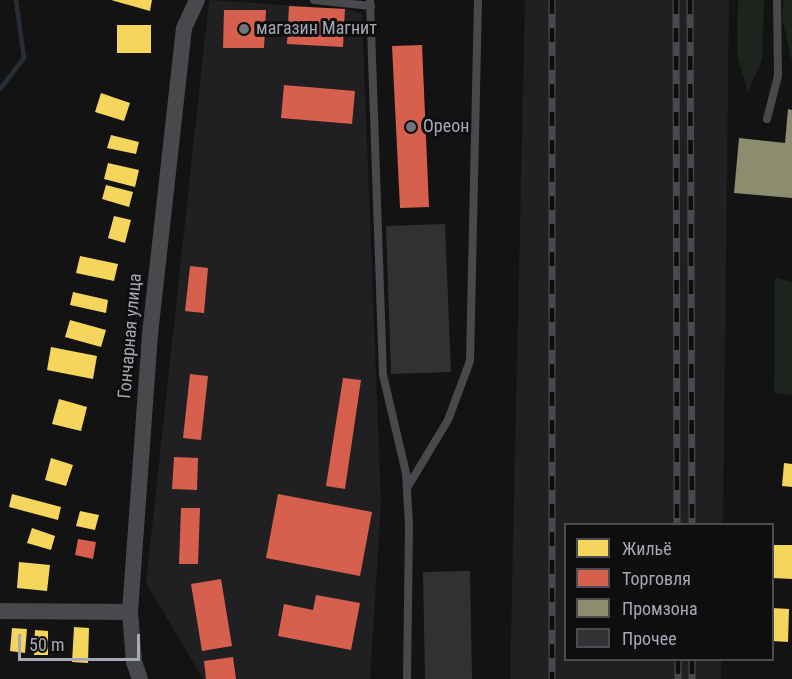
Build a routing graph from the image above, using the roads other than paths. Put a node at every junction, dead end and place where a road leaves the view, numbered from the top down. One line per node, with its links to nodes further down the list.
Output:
1 (197, 0): 9 (street, Гончарная улица)
2 (314, 0): 5 (lane)
3 (478, 0): 7 (lane)
4 (777, 0): 6 (lane)
5 (371, 3): 7 (lane)
6 (767, 119)
7 (407, 488): 11 (lane)
8 (0, 611): 9 (street)
9 (130, 612): 10 (street, Гончарная улица)
10 (140, 679)
11 (407, 679)

